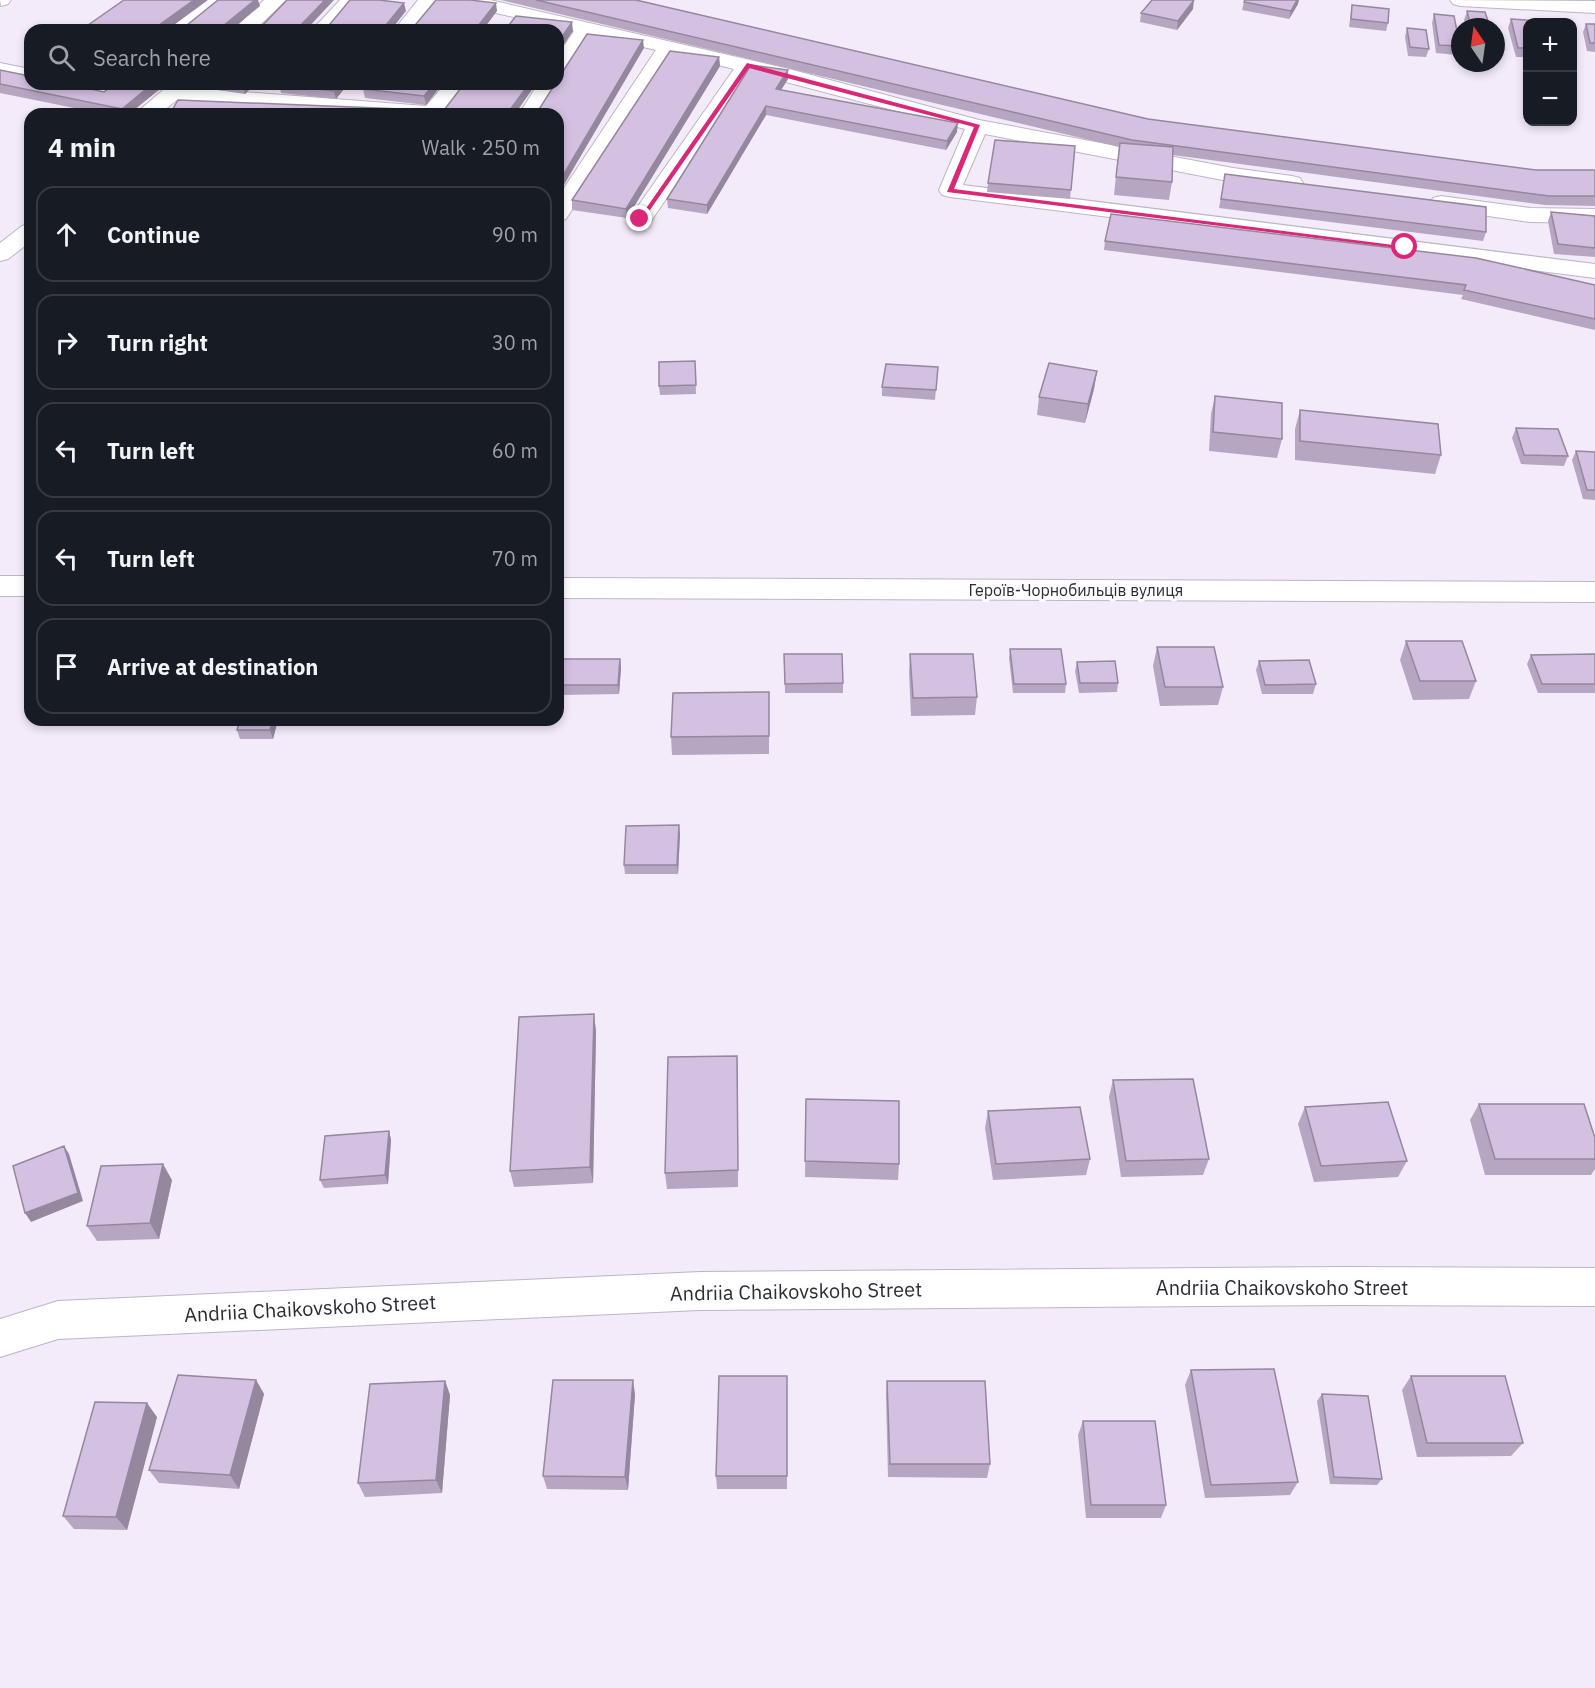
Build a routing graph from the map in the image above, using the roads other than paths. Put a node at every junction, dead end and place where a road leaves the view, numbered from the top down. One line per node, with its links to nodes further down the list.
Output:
1 (216, 0): 9 (street)
2 (276, 0): 10 (street)
3 (351, 0): 11 (street)
4 (428, 0): 12 (street)
5 (464, 0): 8 (street)
6 (1460, 0): 7 (street)
7 (1595, 7)
8 (516, 12): 13 (street); 14 (street)
9 (186, 24)
10 (250, 24)
11 (328, 24)
12 (409, 24)
13 (506, 24)
14 (586, 28): 15 (street); 16 (street)
15 (668, 47): 17 (street); 34 (street)
16 (564, 62)
17 (747, 65): 31 (street); 36 (street)
18 (0, 69): 19 (street)
19 (24, 74)
20 (176, 90): 27 (street)
21 (220, 90): 25 (street)
22 (357, 90): 26 (street)
23 (451, 90): 29 (street)
24 (545, 90): 30 (street)
25 (262, 92): 26 (street)
26 (345, 106): 28 (street)
27 (153, 108)
28 (370, 108)
29 (435, 108)
30 (534, 108)
31 (978, 126): 32 (street); 39 (street)
32 (1316, 186)
33 (1423, 201): 35 (street)
34 (564, 205)
35 (1595, 216)
36 (640, 219)
37 (24, 236): 38 (street)
38 (0, 254)
39 (1595, 271)
40 (0, 586): 41 (street)
41 (24, 586)
42 (564, 588): 43 (street, Героїв-Чорнобильців вулиця)
43 (1595, 592)
44 (1595, 1287): 45 (street, Andriia Chaikovskoho Street)
45 (0, 1338)

